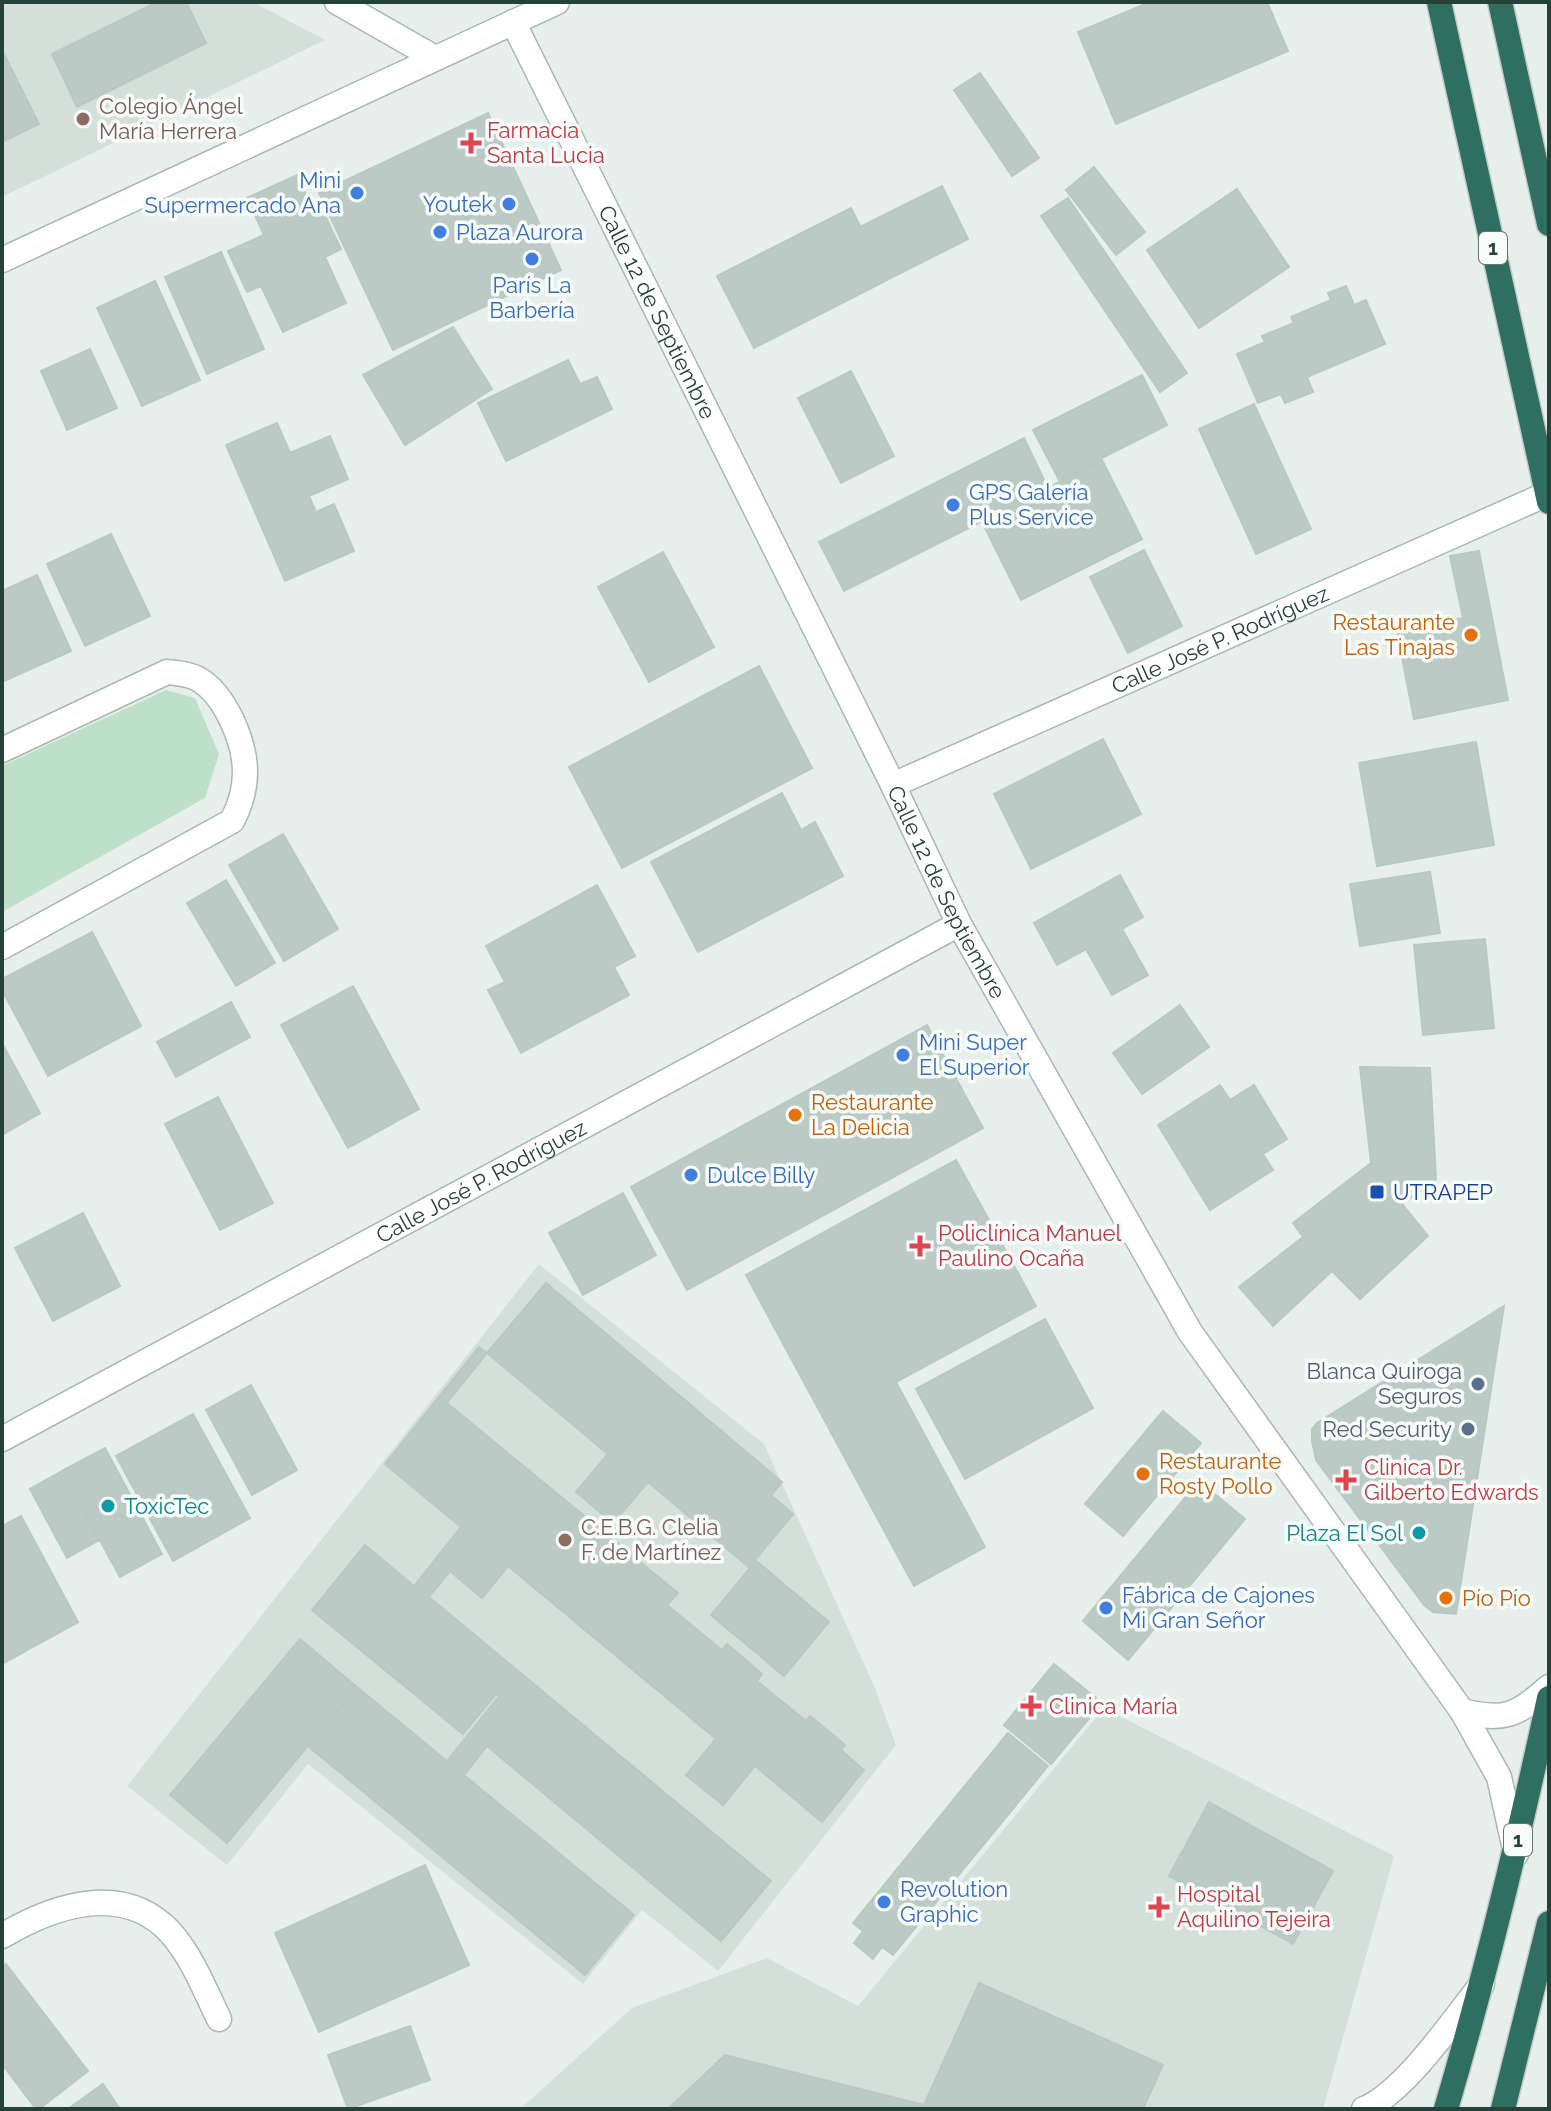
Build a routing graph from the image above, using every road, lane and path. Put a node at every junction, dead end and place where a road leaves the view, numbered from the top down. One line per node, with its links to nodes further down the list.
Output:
1 (337, 2): 6 (street)
2 (557, 2): 5 (street)
3 (1439, 2): 9 (highway, 1)
4 (1500, 2): 7 (highway)
5 (513, 22): 6 (street); 11 (street, Calle 12 de Septiembre)
6 (435, 58): 8 (street)
7 (1549, 224)
8 (2, 260)
9 (1548, 496): 11 (street, Calle José P. Rodríguez)
10 (2, 750): 13 (street)
11 (893, 785): 12 (street, Calle 12 de Septiembre)
12 (959, 924): 14 (street, Calle José P. Rodríguez); 17 (street, Calle 12 de Septiembre)
13 (2, 947)
14 (2, 1439)
15 (1549, 1687): 17 (street)
16 (1549, 1698): 18 (highway, 1)
17 (1462, 1711): 18 (street, Calle 12 de Septiembre)
18 (1516, 1854): 21 (highway, 1)
19 (1549, 1923): 25 (highway)
20 (2, 1936): 22 (street)
21 (1484, 1981): 23 (street); 24 (highway, 1)
22 (219, 2019)
23 (1374, 2108)
24 (1446, 2109)
25 (1503, 2109)

